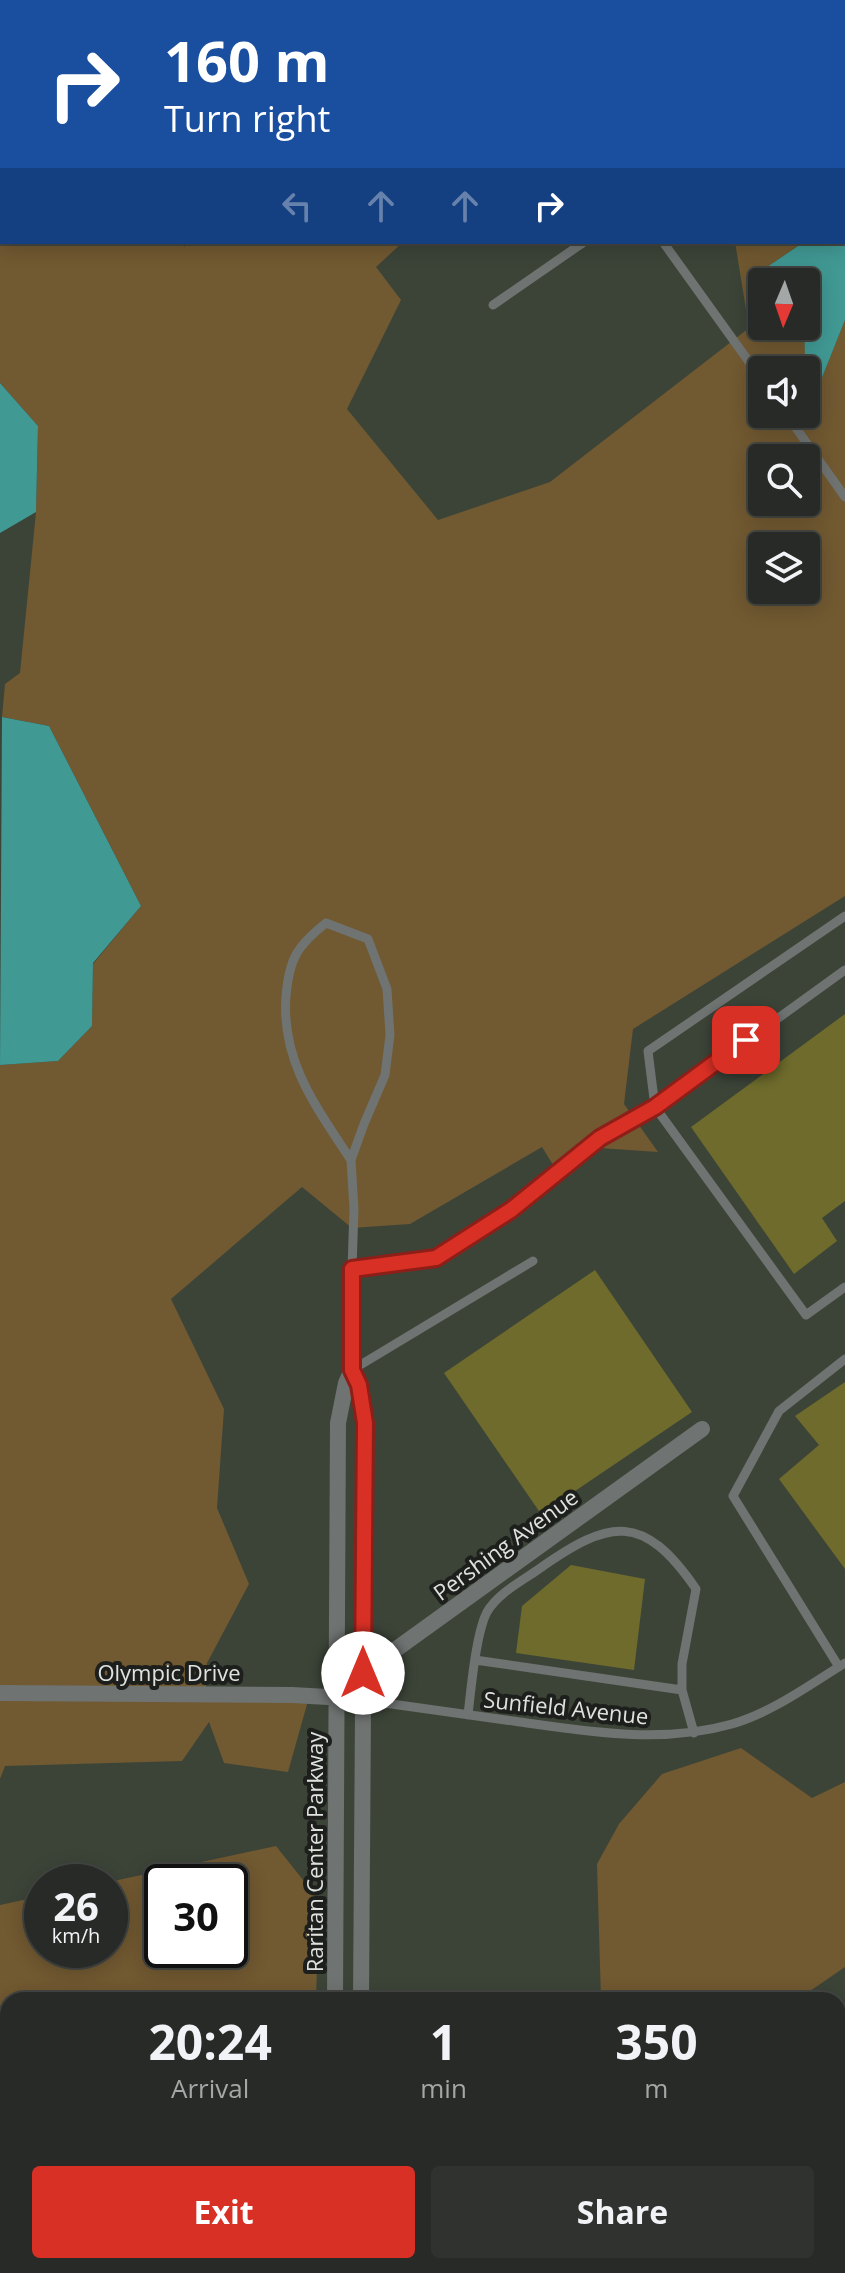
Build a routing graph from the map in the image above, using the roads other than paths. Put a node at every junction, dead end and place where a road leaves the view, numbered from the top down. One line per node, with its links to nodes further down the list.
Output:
1 (581, 244): 3 (lane)
2 (664, 244): 4 (lane)
3 (493, 305)
4 (748, 360)
5 (796, 428): 6 (lane)
6 (845, 497)
7 (845, 916): 9 (lane)
8 (845, 970): 9 (lane)
9 (655, 1107): 12 (lane); 13 (lane)
10 (351, 1160): 10 (lane); 12 (lane)
11 (533, 1261): 15 (lane)
12 (352, 1269): 15 (street, Raritan Center Parkway)
13 (845, 1287)
14 (845, 1359): 18 (lane)
15 (352, 1370): 19 (street, Raritan Center Parkway); 22 (street, Raritan Center Parkway)
16 (702, 1429): 19 (street, Pershing Avenue)
17 (475, 1660): 20 (lane); 20 (lane); 24 (lane)
18 (842, 1665): 25 (lane, Sunfield Avenue)
19 (363, 1673): 22 (street, Pershing Avenue); 23 (street, Raritan Center Parkway)
20 (682, 1690): 25 (lane)
21 (0, 1693): 22 (street, Olympic Drive)
22 (337, 1697): 23 (street, Olympic Drive); 26 (street, Raritan Center Parkway)
23 (363, 1700): 24 (lane, Sunfield Avenue); 27 (street, Raritan Center Parkway)
24 (468, 1715): 25 (lane, Sunfield Avenue)
25 (694, 1733)
26 (335, 1992)
27 (361, 1992)

